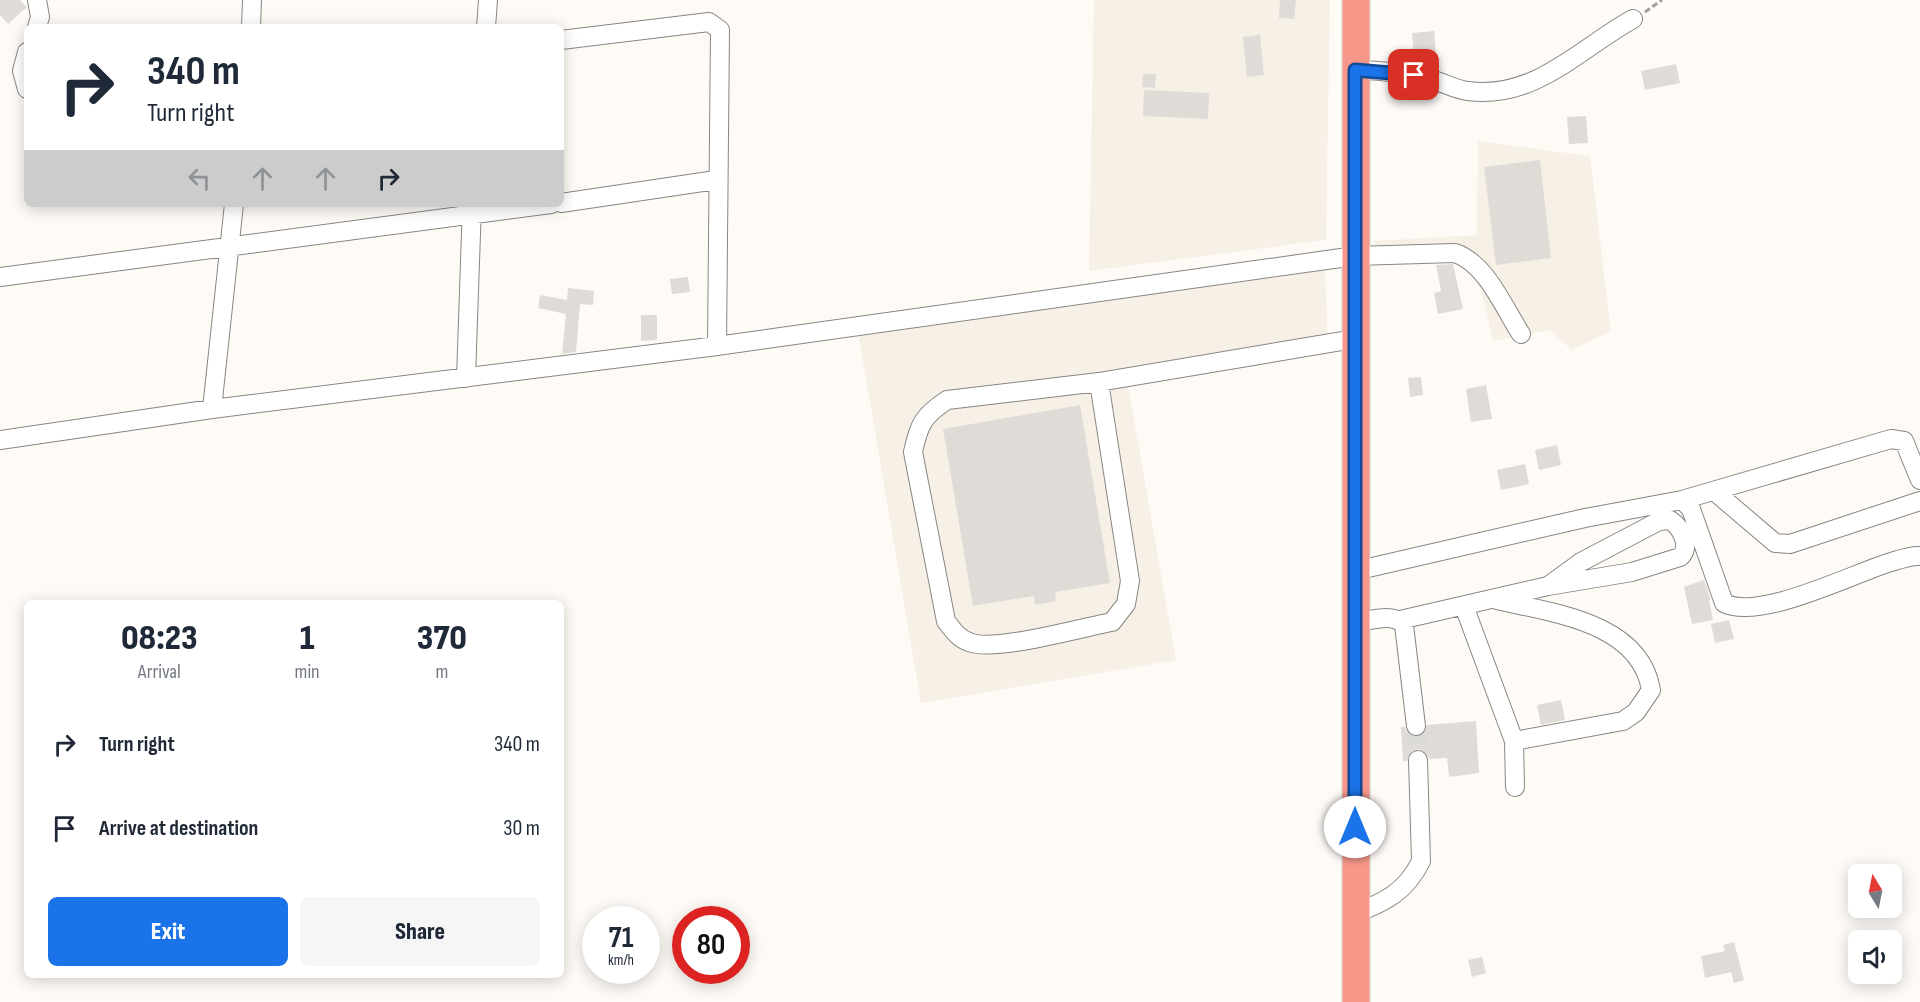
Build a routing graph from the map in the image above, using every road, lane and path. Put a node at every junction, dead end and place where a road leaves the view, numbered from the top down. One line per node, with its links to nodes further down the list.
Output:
1 (38, 0): 6 (street)
2 (252, 0): 7 (street)
3 (488, 0): 8 (street)
4 (1356, 0): 11 (highway)
5 (1633, 19): 11 (street)
6 (38, 24)
7 (251, 24)
8 (486, 24)
9 (564, 40): 13 (street)
10 (24, 63): 12 (street)
11 (1355, 70): 19 (highway)
12 (24, 78)
13 (717, 180): 14 (street); 23 (street)
14 (564, 202)
15 (234, 207): 18 (street)
16 (511, 207): 17 (street)
17 (471, 210): 18 (street); 24 (street)
18 (229, 246): 20 (street); 26 (street)
19 (1355, 256): 21 (street); 22 (highway); 23 (street)
20 (0, 277)
21 (1521, 334)
22 (1354, 339): 25 (street); 33 (highway)
23 (717, 346): 24 (street)
24 (466, 378): 26 (street)
25 (1099, 382): 25 (street)
26 (212, 409): 27 (street)
27 (0, 440)
28 (1920, 480): 29 (street)
29 (1714, 491): 30 (street); 31 (street)
30 (1682, 500): 32 (street); 33 (street)
31 (1920, 501)
32 (1920, 556)
33 (1355, 571): 38 (highway)
34 (1548, 586): 34 (street); 35 (street)
35 (1493, 599): 36 (street); 40 (street)
36 (1464, 606): 37 (street); 40 (street)
37 (1400, 620): 38 (street); 39 (street)
38 (1355, 624): 43 (highway)
39 (1416, 726)
40 (1514, 741): 42 (street)
41 (1419, 760): 43 (street)
42 (1515, 787)
43 (1354, 914): 44 (highway)
44 (1356, 1002)

